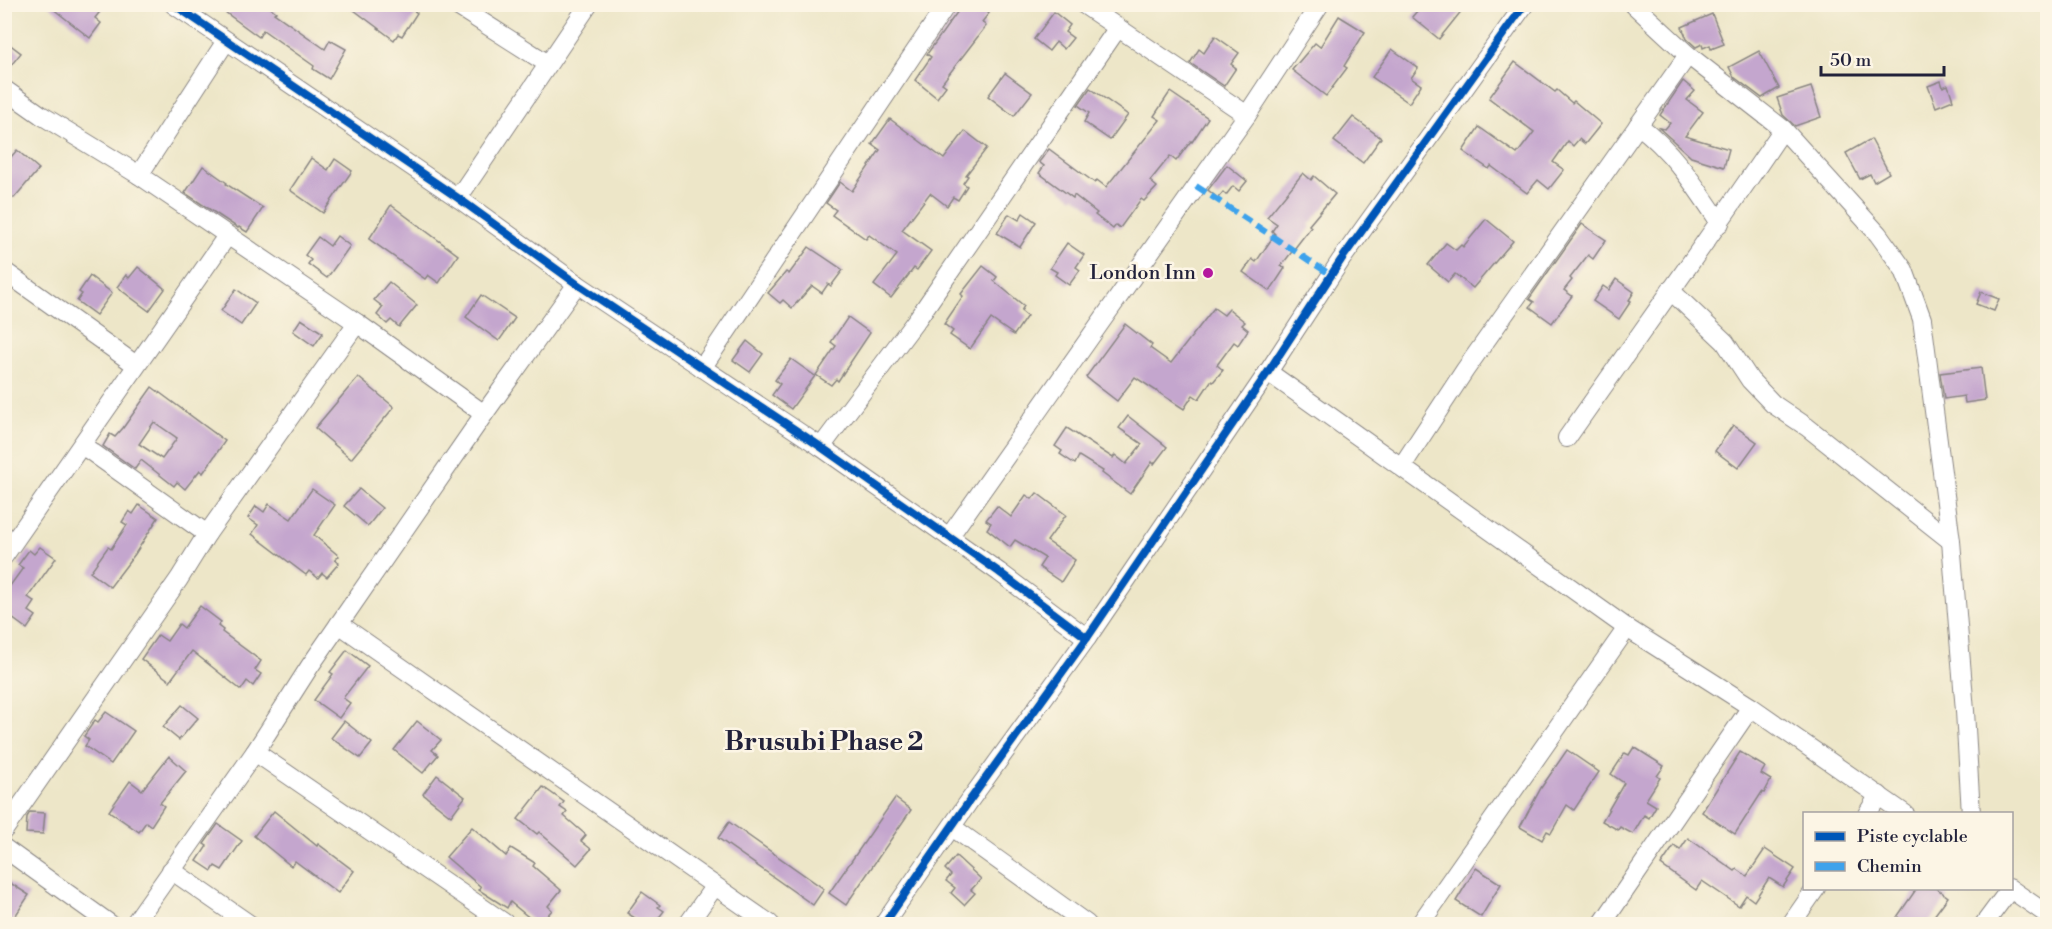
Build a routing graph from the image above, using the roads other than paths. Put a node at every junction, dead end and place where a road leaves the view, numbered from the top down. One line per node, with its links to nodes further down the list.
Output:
1 (173, 4): 10 (street)
2 (454, 4): 12 (street)
3 (589, 4): 12 (street)
4 (947, 4): 26 (street)
5 (1083, 4): 9 (street)
6 (1320, 4): 14 (street)
7 (1525, 4): 27 (street)
8 (1633, 4): 11 (street)
9 (1117, 29): 14 (street); 31 (street)
10 (226, 40): 17 (street); 18 (street)
11 (1688, 55): 15 (street); 16 (street)
12 (548, 64): 18 (street)
13 (4, 89): 17 (street)
14 (1247, 115): 34 (street)
15 (1638, 125): 19 (street); 32 (street)
16 (1783, 129): 19 (street); 35 (street)
17 (139, 175): 20 (street)
18 (458, 198): 22 (street)
19 (1720, 223): 23 (street)
20 (227, 236): 24 (street); 25 (street)
21 (4, 271): 25 (street)
22 (577, 284): 26 (street); 28 (street)
23 (1670, 290): 29 (street); 35 (street)
24 (357, 323): 28 (street); 33 (street)
25 (136, 365): 30 (street)
26 (702, 368): 31 (street)
27 (1268, 372): 32 (street); 39 (street)
28 (484, 414): 37 (street)
29 (1567, 438)
30 (82, 445): 33 (street); 36 (street)
31 (821, 447): 34 (street)
32 (1401, 466): 38 (street)
33 (207, 534): 47 (street)
34 (949, 537): 39 (street)
35 (1951, 542): 45 (street)
36 (4, 556)
37 (339, 624): 41 (street); 50 (street)
38 (1627, 628): 40 (street); 63 (street)
39 (1087, 638): 46 (street)
40 (1752, 707): 42 (street); 64 (street)
41 (255, 752): 49 (street); 58 (street)
42 (1879, 795): 43 (street); 44 (street)
43 (1868, 812)
44 (1904, 812)
45 (1971, 812)
46 (952, 827): 61 (street); 62 (street)
47 (4, 830)
48 (4, 848): 55 (street)
49 (171, 870): 56 (street); 57 (street)
50 (714, 887): 59 (street); 60 (street)
51 (1815, 890): 65 (street)
52 (2008, 890): 66 (street)
53 (2010, 890): 54 (street)
54 (2048, 915)
55 (110, 924)
56 (134, 924)
57 (249, 924)
58 (506, 924)
59 (688, 924)
60 (770, 924)
61 (884, 924)
62 (1087, 924)
63 (1420, 924)
64 (1602, 924)
65 (1791, 924)
66 (1984, 924)

